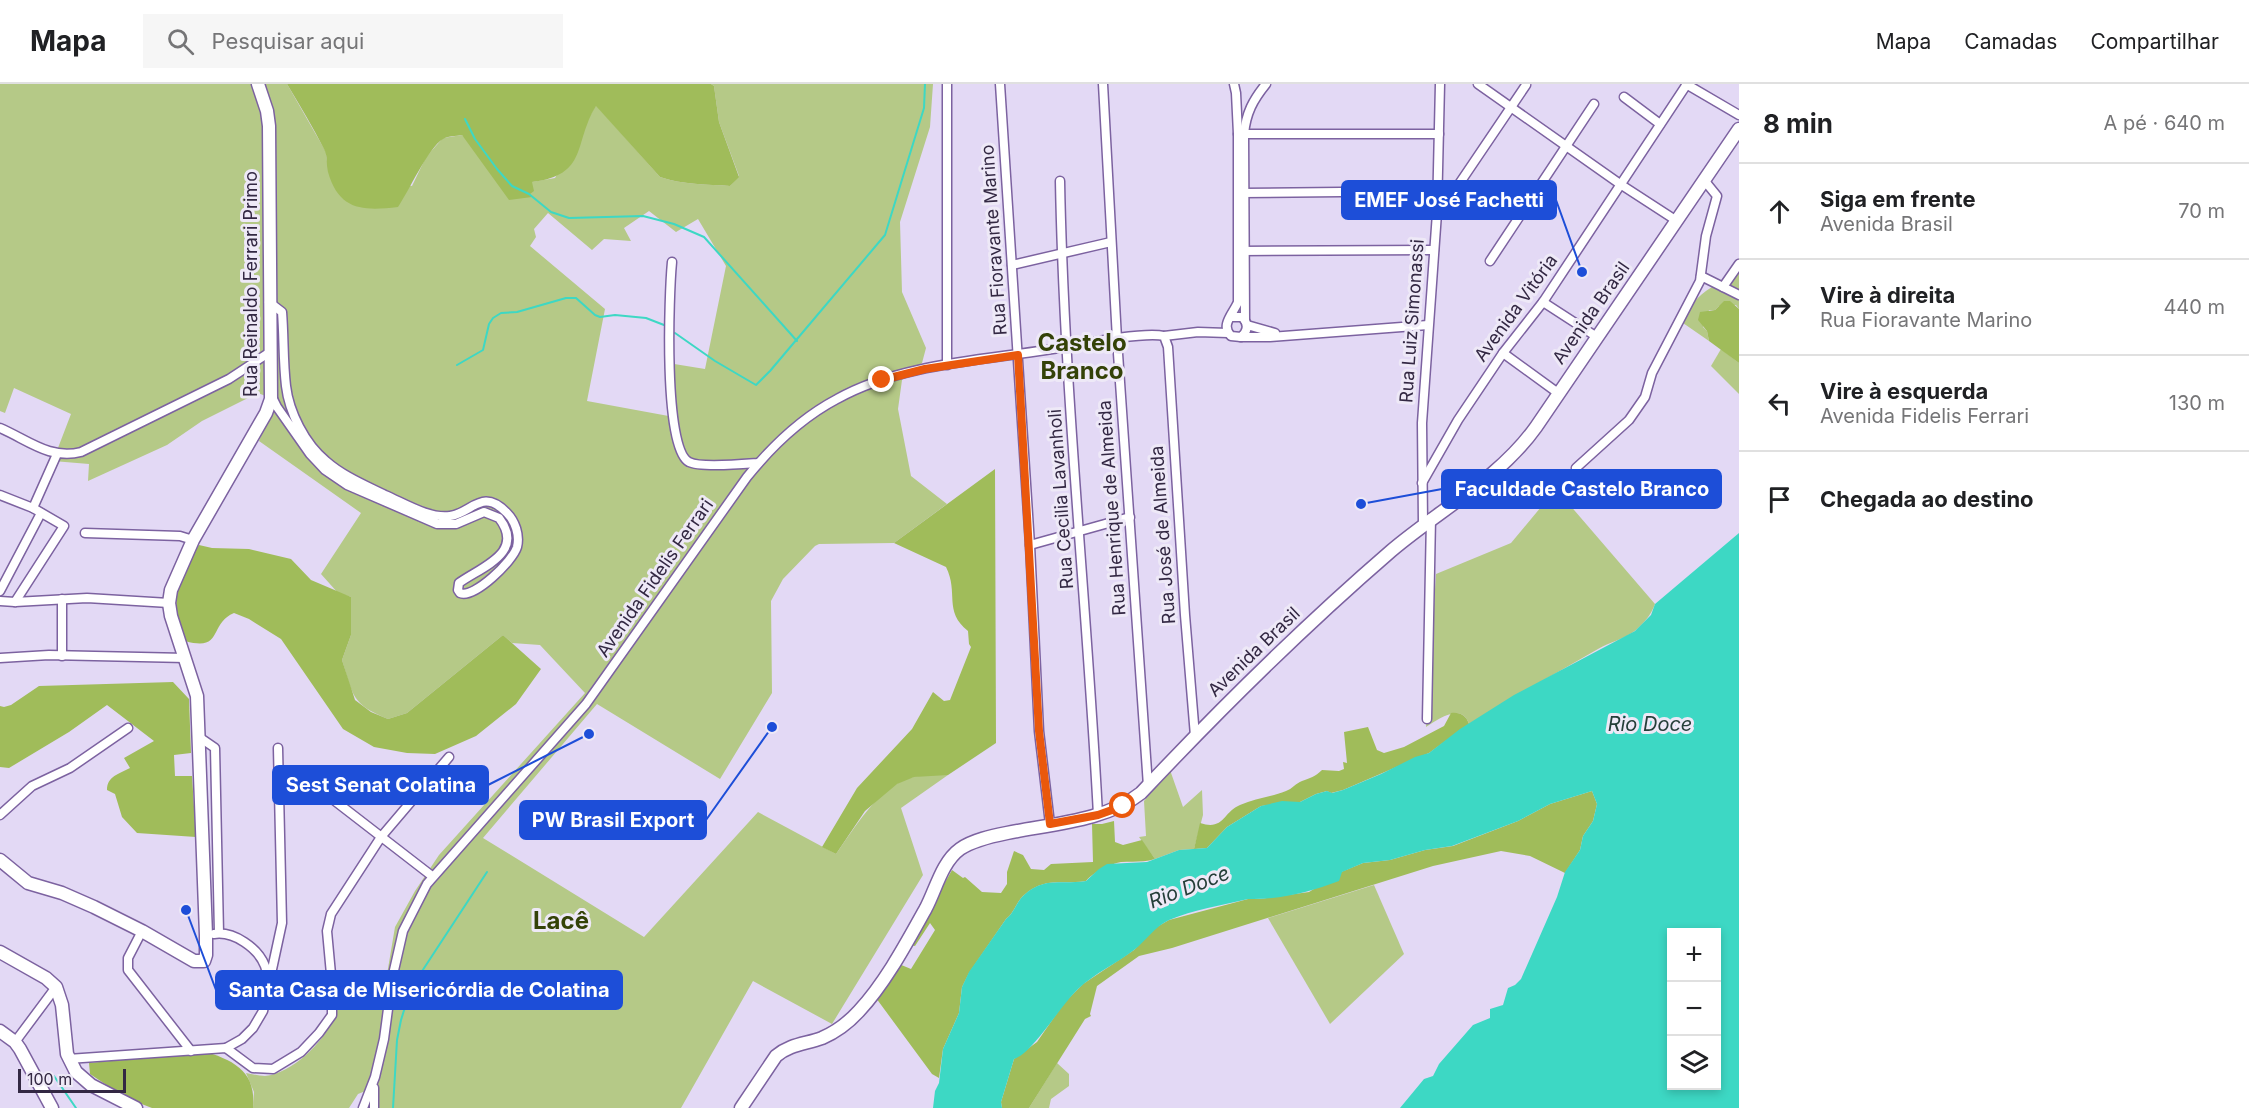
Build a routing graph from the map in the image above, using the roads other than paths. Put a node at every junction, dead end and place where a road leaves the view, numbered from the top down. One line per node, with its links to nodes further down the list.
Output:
1 (258, 84): 38 (main road, Rua Reinaldo Ferrari Primo)
2 (947, 84): 53 (street)
3 (1000, 84): 34 (street, Rua Fioravante Marino)
4 (1103, 84): 27 (street, Rua Henrique de Almeida)
5 (1234, 84): 17 (street)
6 (1266, 84): 17 (street)
7 (1440, 84): 18 (street, Rua Luiz Simonassi)
8 (1478, 84): 13 (street)
9 (1687, 84): 14 (street); 15 (street, Avenida Vitória)
10 (1526, 85): 13 (street)
11 (1624, 97): 15 (street)
12 (1593, 104): 19 (street)
13 (1510, 106): 19 (street); 25 (street)
14 (1739, 116)
15 (1660, 124): 22 (street, Avenida Vitória)
16 (1739, 129): 20 (main road, Avenida Brasil)
17 (1241, 134): 18 (street); 24 (street)
18 (1439, 134): 23 (street, Rua Luiz Simonassi)
19 (1566, 146): 22 (street); 31 (street)
20 (1704, 180): 26 (main road, Avenida Brasil); 35 (street)
21 (1060, 181): 30 (street, Rua Cecilia Lavanholi)
22 (1620, 184): 26 (street); 39 (street, Avenida Vitória)
23 (1437, 191): 24 (street); 25 (street, Rua Luiz Simonassi)
24 (1241, 193): 29 (street)
25 (1437, 213): 28 (street, Rua Luiz Simonassi)
26 (1677, 221): 47 (main road, Avenida Brasil)
27 (1111, 242): 30 (street); 48 (street, Rua Henrique de Almeida)
28 (1434, 250): 29 (street); 42 (street, Rua Luiz Simonassi)
29 (1241, 251): 40 (street); 41 (street)
30 (1061, 253): 34 (street); 49 (street, Rua Cecilia Lavanholi)
31 (1490, 261)
32 (672, 262): 59 (street)
33 (1739, 264): 36 (street)
34 (1012, 265): 52 (street, Rua Fioravante Marino)
35 (1701, 276): 36 (street); 60 (street)
36 (1724, 287): 37 (street)
37 (1739, 295)
38 (269, 302): 50 (main road, Rua Reinaldo Ferrari Primo); 56 (street)
39 (1543, 302): 47 (street); 51 (street, Avenida Vitória)
40 (1232, 317): 41 (street); 43 (street)
41 (1246, 323): 45 (street); 46 (street)
42 (1428, 325): 45 (street); 61 (street, Rua Luiz Simonassi)
43 (1228, 333): 44 (street, Avenida Fidelis Ferrari); 46 (street)
44 (1162, 335): 48 (street, Avenida Fidelis Ferrari); 82 (street, Rua José de Almeida)
45 (1281, 335): 46 (street)
46 (1240, 337)
47 (1597, 338): 55 (main road, Avenida Brasil)
48 (1117, 339): 49 (street, Avenida Fidelis Ferrari); 66 (street, Rua Henrique de Almeida)
49 (1067, 347): 52 (street, Avenida Fidelis Ferrari); 68 (street, Rua Cecilia Lavanholi)
50 (270, 352): 54 (main road, Rua Reinaldo Ferrari Primo); 58 (street)
51 (1503, 353): 55 (street); 61 (street, Avenida Vitória)
52 (1018, 355): 53 (street, Avenida Fidelis Ferrari); 71 (street, Rua Fioravante Marino)
53 (947, 365): 59 (street, Avenida Fidelis Ferrari)
54 (271, 393): 56 (street); 65 (street); 70 (main road, Rua Reinaldo Ferrari Primo)
55 (1558, 393): 67 (main road, Avenida Brasil)
56 (288, 394): 63 (street)
57 (0, 428): 58 (street)
58 (57, 454): 64 (street)
59 (758, 463): 93 (street, Avenida Fidelis Ferrari)
60 (1576, 468)
61 (1422, 483): 67 (street, Rua Luiz Simonassi)
62 (1, 497): 64 (street)
63 (475, 503): 65 (street); 65 (street)
64 (37, 511): 72 (street); 75 (street)
65 (476, 515)
66 (1130, 517): 68 (street); 87 (street, Rua Henrique de Almeida)
67 (1427, 521): 80 (street, Rua Luiz Simonassi); 82 (main road, Avenida Brasil)
68 (1079, 531): 71 (street); 89 (street, Rua Cecilia Lavanholi)
69 (85, 533): 70 (street)
70 (193, 540): 76 (main road, Rua Reinaldo Ferrari Primo)
71 (1030, 545): 90 (street, Rua Fioravante Marino)
72 (0, 591)
73 (62, 599): 75 (street); 76 (street); 77 (street)
74 (0, 601): 75 (street)
75 (15, 602)
76 (169, 603): 79 (main road)
77 (62, 656): 78 (street); 79 (street)
78 (0, 658)
79 (186, 658): 83 (main road)
80 (1426, 719)
81 (128, 728): 88 (street)
82 (1195, 736): 87 (main road, Avenida Brasil)
83 (199, 737): 95 (street); 96 (main road)
84 (278, 747): 99 (street)
85 (449, 757): 91 (street)
86 (313, 784): 91 (street)
87 (1148, 786): 89 (main road, Avenida Brasil)
88 (0, 815)
89 (1098, 815): 90 (main road, Avenida Brasil)
90 (1050, 824): 110 (main road, Avenida Brasil)
91 (381, 837): 93 (street); 102 (street)
92 (0, 860): 94 (main road)
93 (432, 876): 105 (street, Avenida Fidelis Ferrari)
94 (142, 931): 96 (main road); 103 (street)
95 (219, 933): 96 (street); 99 (street)
96 (206, 935)
97 (0, 952): 98 (main road)
98 (56, 987): 101 (street); 104 (main road)
99 (269, 991): 102 (street)
100 (0, 1031): 101 (main road)
101 (15, 1042): 106 (main road)
102 (226, 1048): 103 (street)
103 (191, 1051): 104 (street)
104 (68, 1059): 107 (main road)
105 (375, 1077): 108 (street, Avenida Fidelis Ferrari); 109 (street, Avenida Fidelis Ferrari)
106 (52, 1108)
107 (136, 1108)
108 (363, 1108)
109 (374, 1108)
110 (741, 1108)

